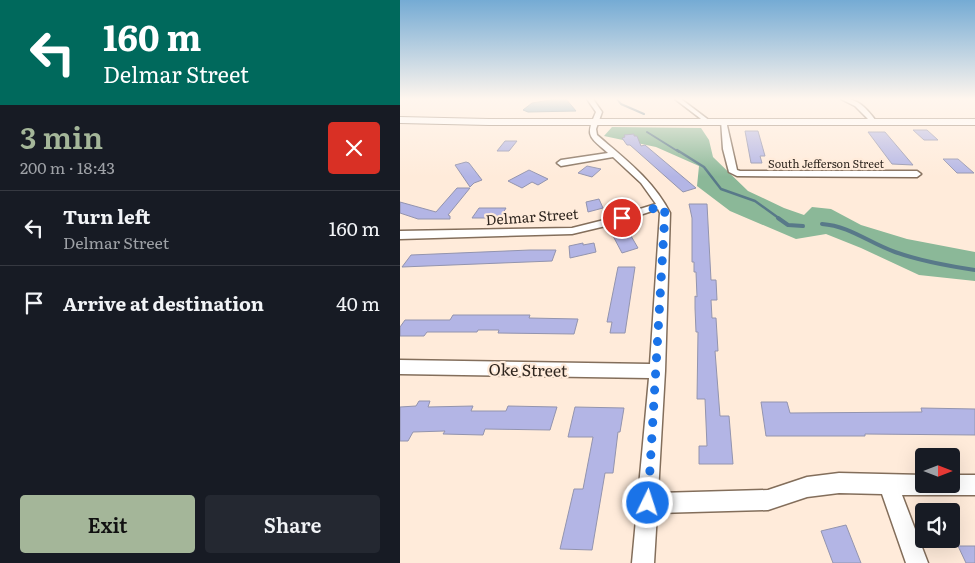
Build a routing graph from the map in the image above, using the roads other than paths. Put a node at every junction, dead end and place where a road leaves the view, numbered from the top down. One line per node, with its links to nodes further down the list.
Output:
1 (593, 125): 3 (street)
2 (724, 125): 5 (street, South Jefferson Street)
3 (614, 154): 4 (street); 6 (street)
4 (561, 163)
5 (917, 174)
6 (662, 206): 7 (street, Delmar Street); 9 (street)
7 (400, 235)
8 (400, 367): 9 (street, Oke Street)
9 (657, 371): 12 (street)
10 (889, 485): 11 (street); 12 (street); 14 (street)
11 (975, 485)
12 (648, 503): 13 (street)
13 (643, 563)
14 (917, 563)

